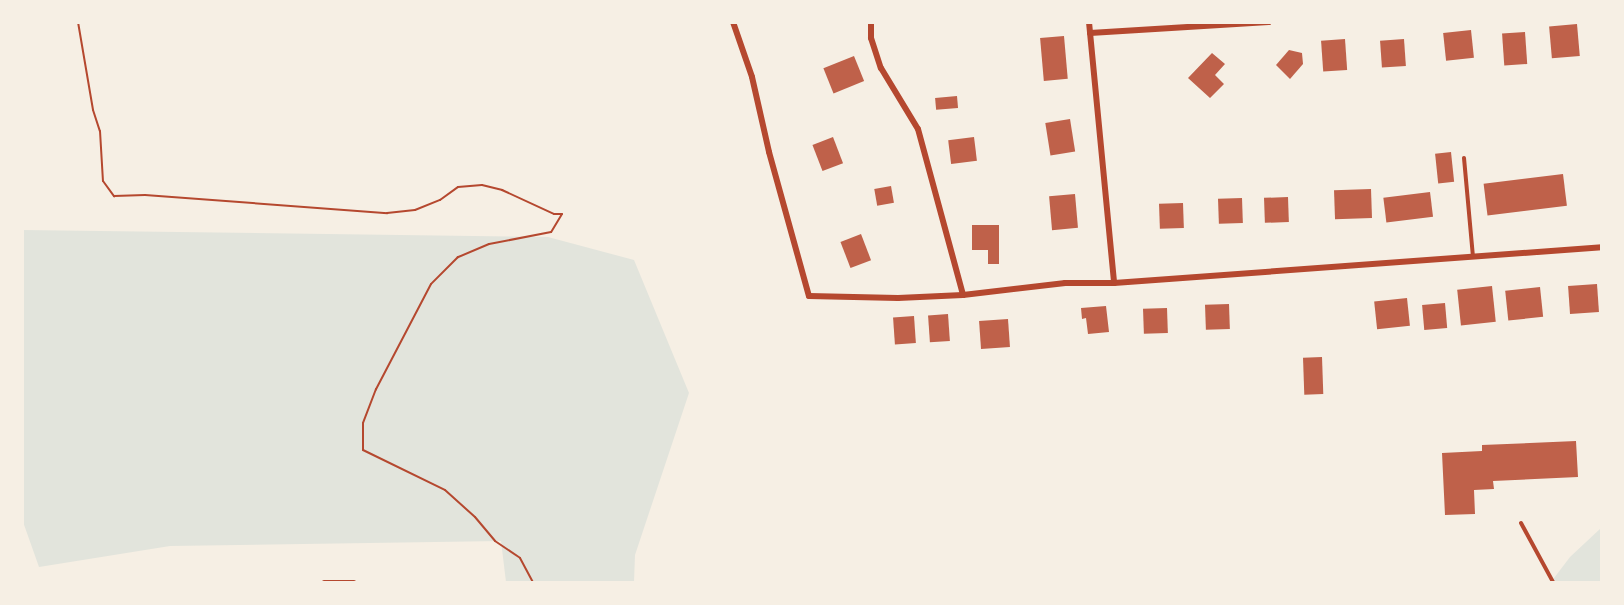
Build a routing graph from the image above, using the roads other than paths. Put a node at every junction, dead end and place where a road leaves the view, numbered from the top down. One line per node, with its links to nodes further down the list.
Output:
1 (733, 22): 10 (street)
2 (871, 22): 10 (street)
3 (1089, 22): 5 (street)
4 (1269, 22): 5 (street)
5 (1090, 33): 9 (street)
6 (1464, 158): 8 (lane)
7 (1602, 247): 8 (street)
8 (1473, 257): 9 (street)
9 (1114, 283): 10 (street)
10 (963, 295)
11 (1521, 523): 14 (lane)
12 (324, 582): 13 (lane)
13 (354, 582)
14 (1553, 582)

